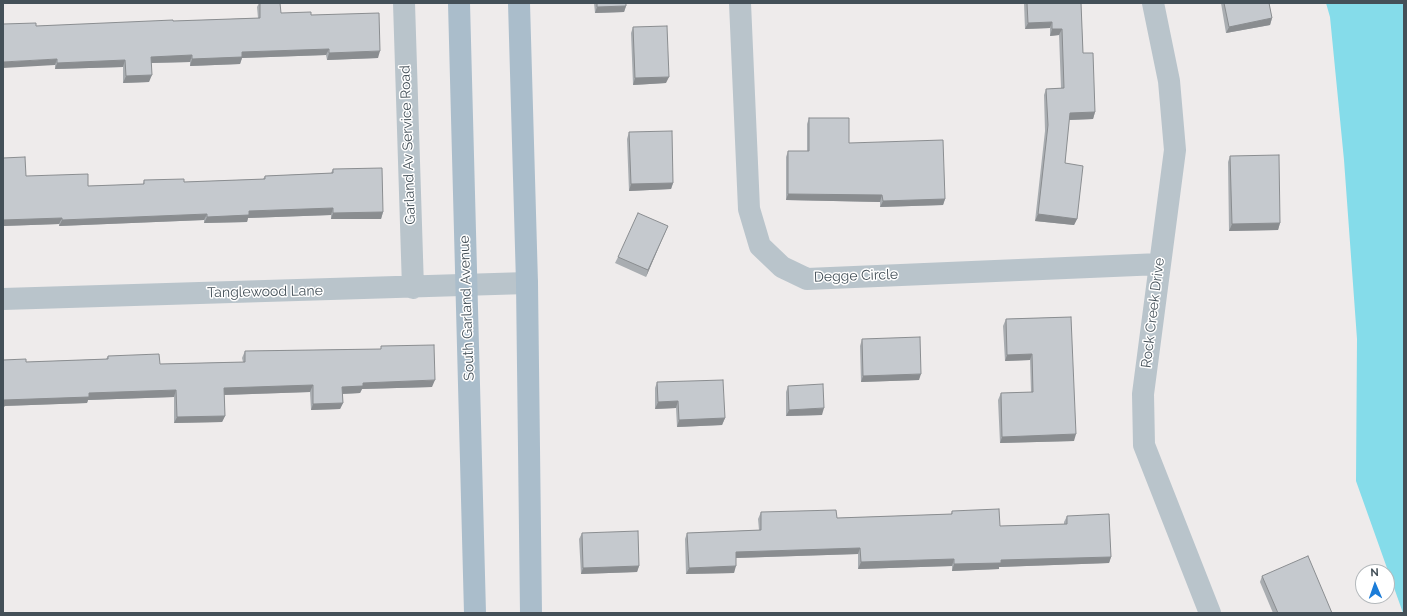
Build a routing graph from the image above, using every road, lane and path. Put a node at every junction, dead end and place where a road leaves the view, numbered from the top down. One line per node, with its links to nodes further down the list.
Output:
1 (404, 3): 9 (street, Garland Av Service Road)
2 (459, 3): 8 (main road, South Garland Avenue)
3 (519, 3): 7 (main road)
4 (740, 3): 6 (street, Degge Circle)
5 (1153, 3): 6 (street, Rock Creek Drive)
6 (1160, 264): 13 (street, Rock Creek Drive)
7 (527, 283): 8 (street, Tanglewood Lane); 12 (main road)
8 (466, 285): 9 (street, Tanglewood Lane); 11 (main road, South Garland Avenue)
9 (413, 288): 10 (street, Tanglewood Lane)
10 (3, 299)
11 (475, 613)
12 (530, 613)
13 (1210, 613)

